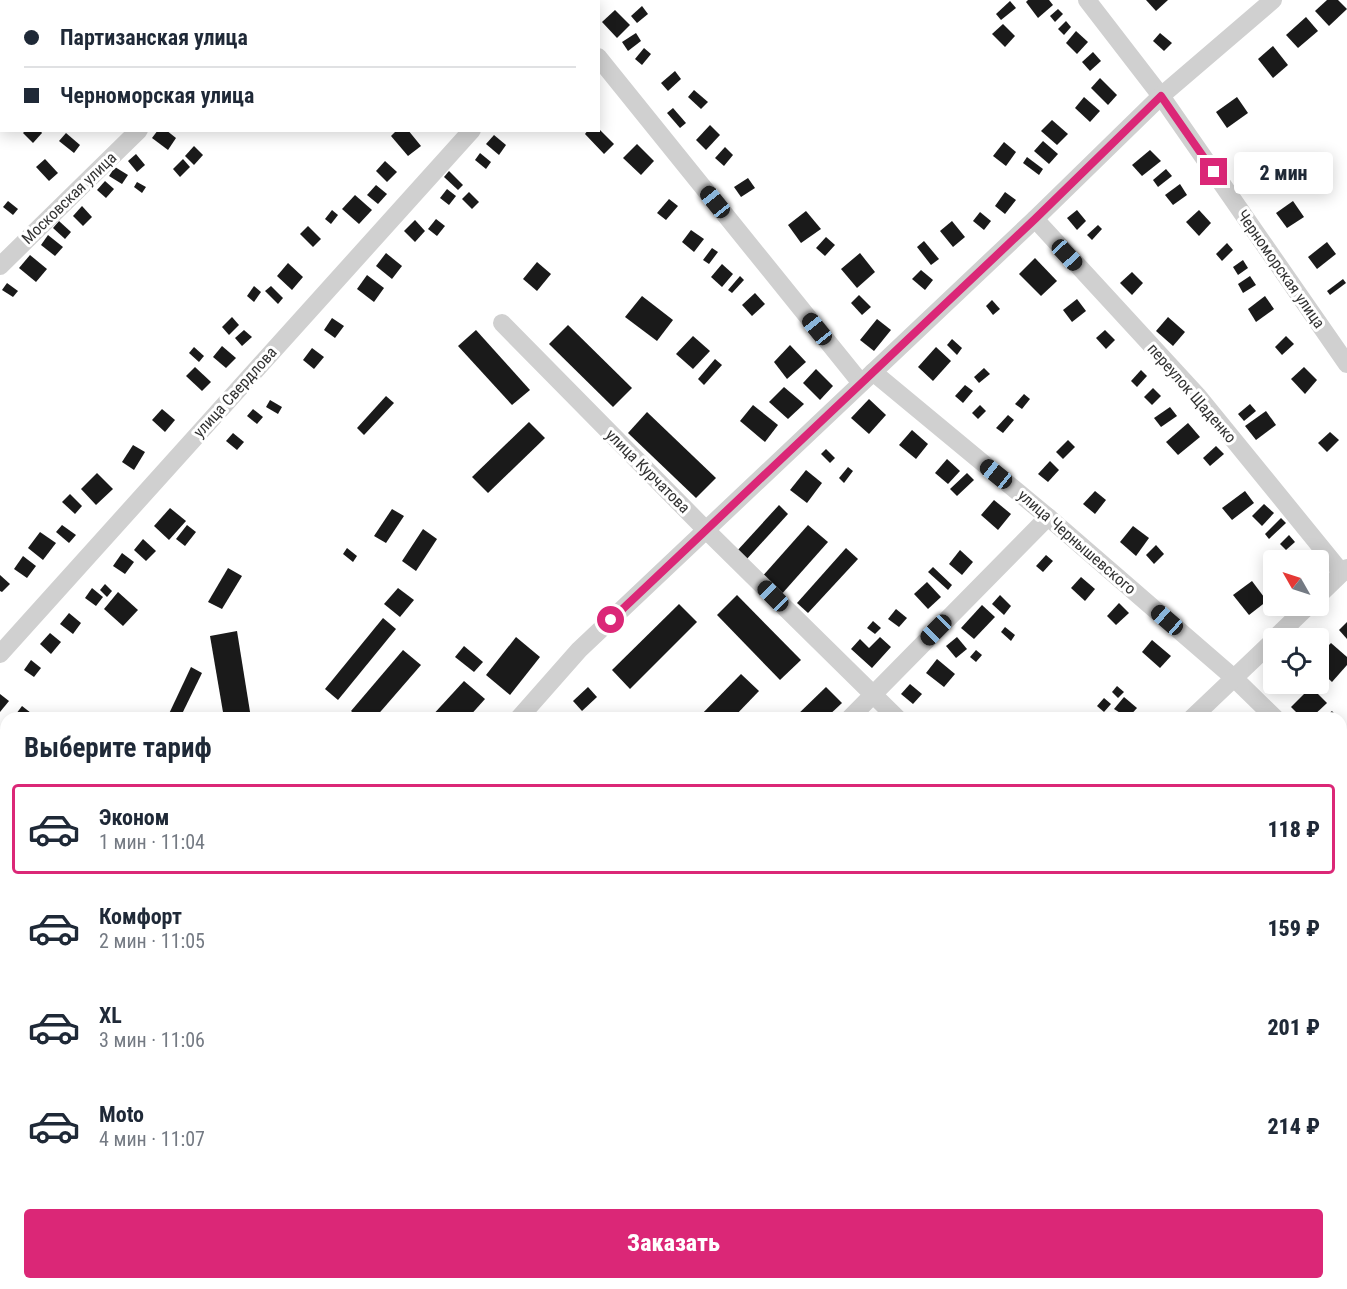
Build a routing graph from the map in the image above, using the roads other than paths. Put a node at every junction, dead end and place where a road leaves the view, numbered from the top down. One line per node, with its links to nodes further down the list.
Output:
1 (1088, 0): 4 (street, Черноморская улица)
2 (1273, 0): 4 (street)
3 (600, 59): 11 (street, улица Чернышевского)
4 (1161, 96): 7 (street); 10 (street, Черноморская улица)
5 (137, 132): 8 (street, Московская улица)
6 (470, 132): 19 (street, улица Свердлова)
7 (1035, 219): 11 (street); 14 (street, переулок Щаденко)
8 (0, 266)
9 (502, 323): 13 (street, улица Курчатова)
10 (1347, 364)
11 (867, 378): 12 (street, улица Чернышевского); 13 (street)
12 (1048, 517): 20 (street, улица Чернышевского); 21 (street)
13 (707, 531): 21 (street, улица Курчатова); 22 (street)
14 (1345, 570): 15 (street)
15 (1329, 585)
16 (1298, 616): 17 (street)
17 (1285, 628)
18 (1263, 650): 20 (street)
19 (0, 654)
20 (1234, 678): 25 (street); 26 (street, улица Чернышевского)
21 (872, 695): 23 (street); 24 (street, улица Курчатова)
22 (524, 712)
23 (856, 712)
24 (890, 712)
25 (1198, 712)
26 (1269, 712)

